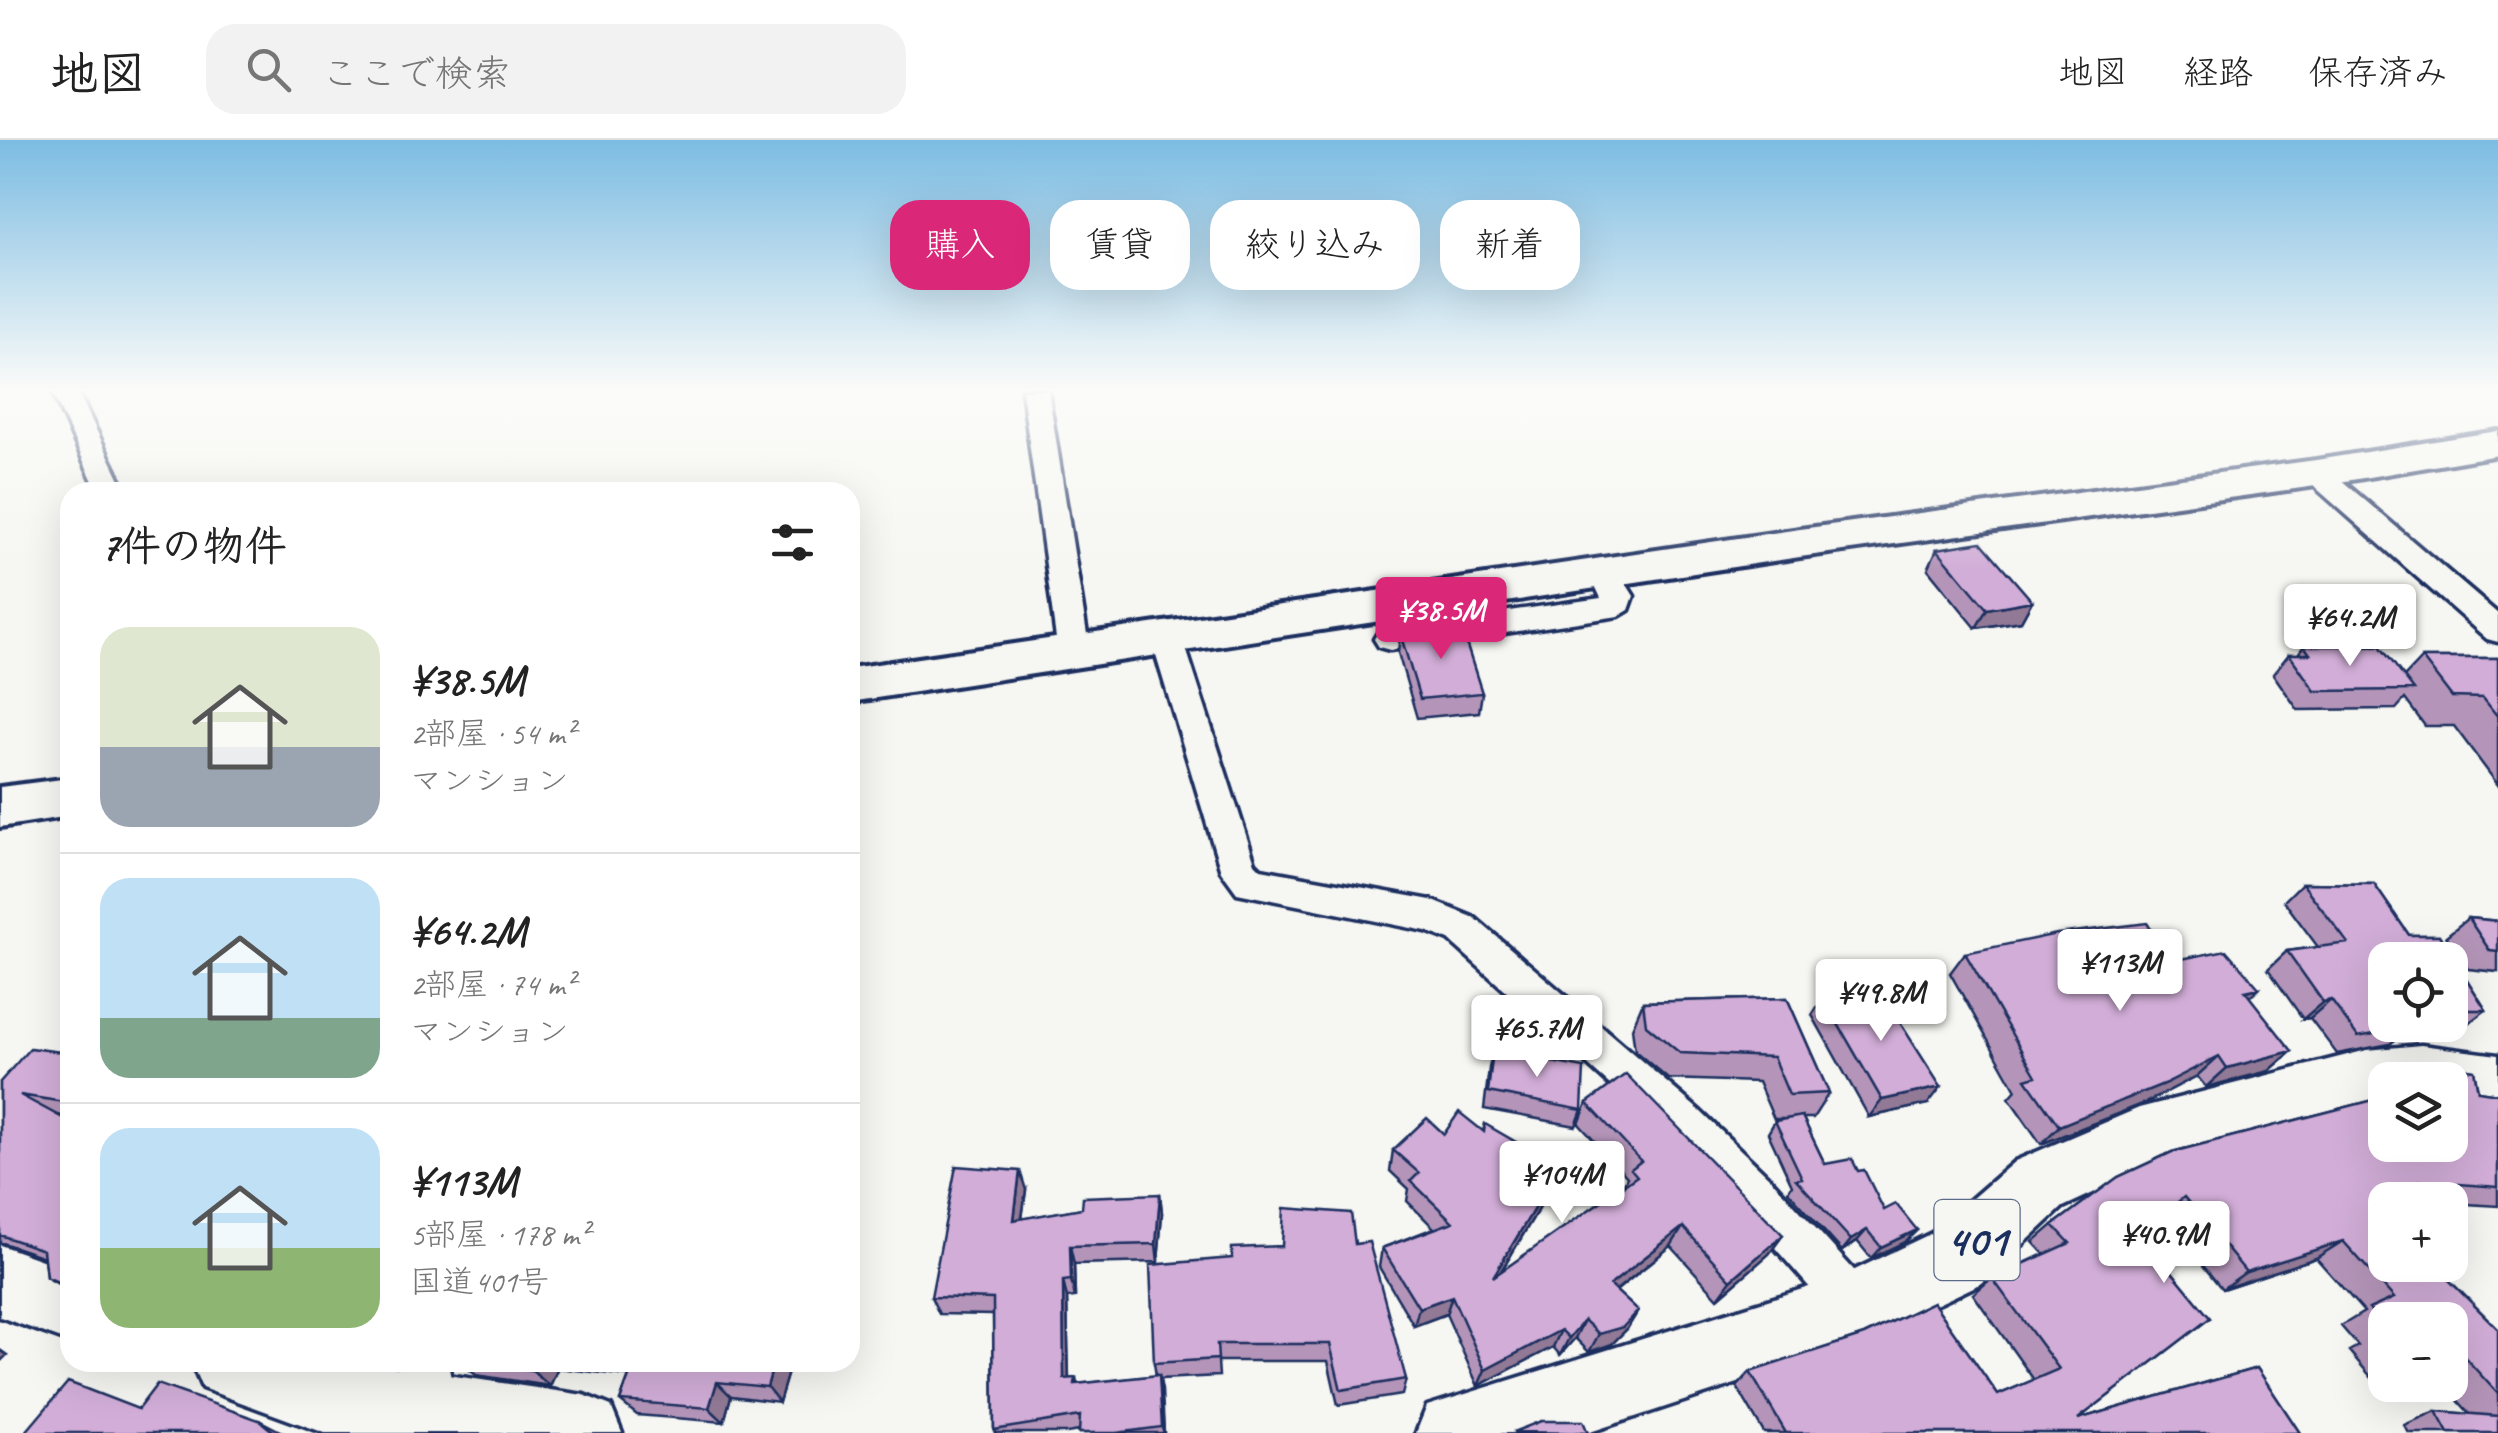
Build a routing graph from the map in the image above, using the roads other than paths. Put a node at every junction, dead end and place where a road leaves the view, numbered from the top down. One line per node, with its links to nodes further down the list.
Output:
1 (92, 450): 5 (street)
2 (1045, 450): 10 (street)
3 (2449, 450): 4 (street)
4 (2316, 473): 6 (street); 7 (street)
5 (107, 482)
6 (1604, 573): 8 (street); 9 (street)
7 (2498, 631)
8 (1167, 639): 10 (street); 17 (street)
9 (1390, 639)
10 (1074, 654): 11 (street)
11 (860, 684)
12 (60, 799): 13 (street)
13 (0, 807)
14 (2498, 1084): 17 (highway, 401)
15 (0, 1281): 16 (highway)
16 (60, 1302)
17 (1857, 1307): 21 (highway, 401)
18 (256, 1372): 19 (highway)
19 (434, 1403): 20 (highway)
20 (584, 1433)
21 (1454, 1433)

